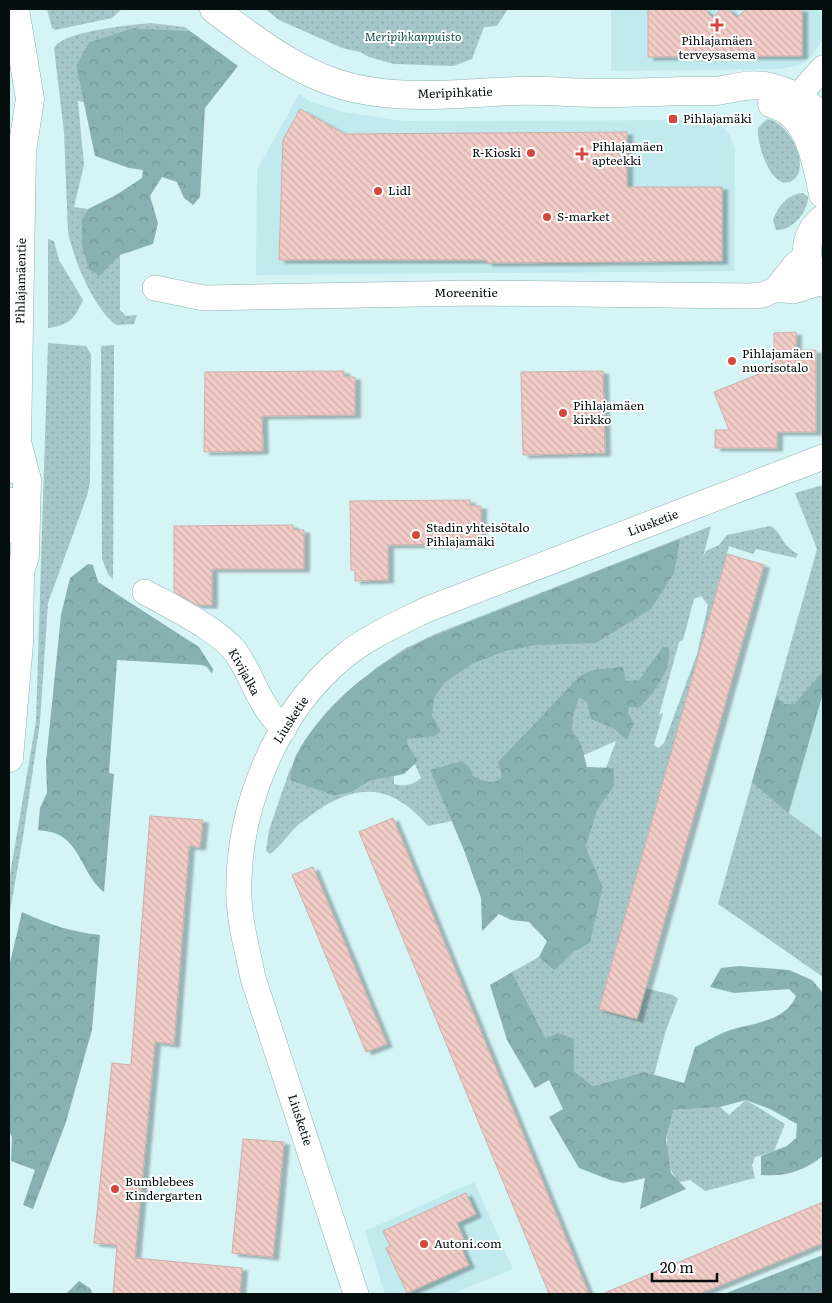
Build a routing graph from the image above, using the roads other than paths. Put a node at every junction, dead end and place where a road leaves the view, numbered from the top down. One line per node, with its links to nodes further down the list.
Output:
1 (15, 9): 6 (main road, Pihlajamäentie)
2 (214, 9): 4 (main road, Meripihkatie)
3 (823, 68): 4 (street)
4 (812, 113): 7 (main road)
5 (9, 116): 6 (main road, Pihlajamäentie)
6 (22, 152): 13 (main road, Pihlajamäentie)
7 (823, 194)
8 (823, 219): 9 (main road)
9 (806, 256): 10 (main road); 12 (street)
10 (822, 282): 12 (street, Moreenitie)
11 (155, 288): 12 (street, Moreenitie)
12 (776, 289)
13 (17, 441): 15 (main road, Pihlajamäentie); 16 (main road, Pihlajamäentie)
14 (823, 457): 19 (street, Liusketie)
15 (9, 469)
16 (15, 516): 17 (main road, Pihlajamäentie)
17 (14, 565): 20 (main road, Pihlajamäentie)
18 (145, 592): 19 (street, Kivijalka)
19 (284, 729): 21 (street, Liusketie)
20 (9, 758)
21 (356, 1294)

